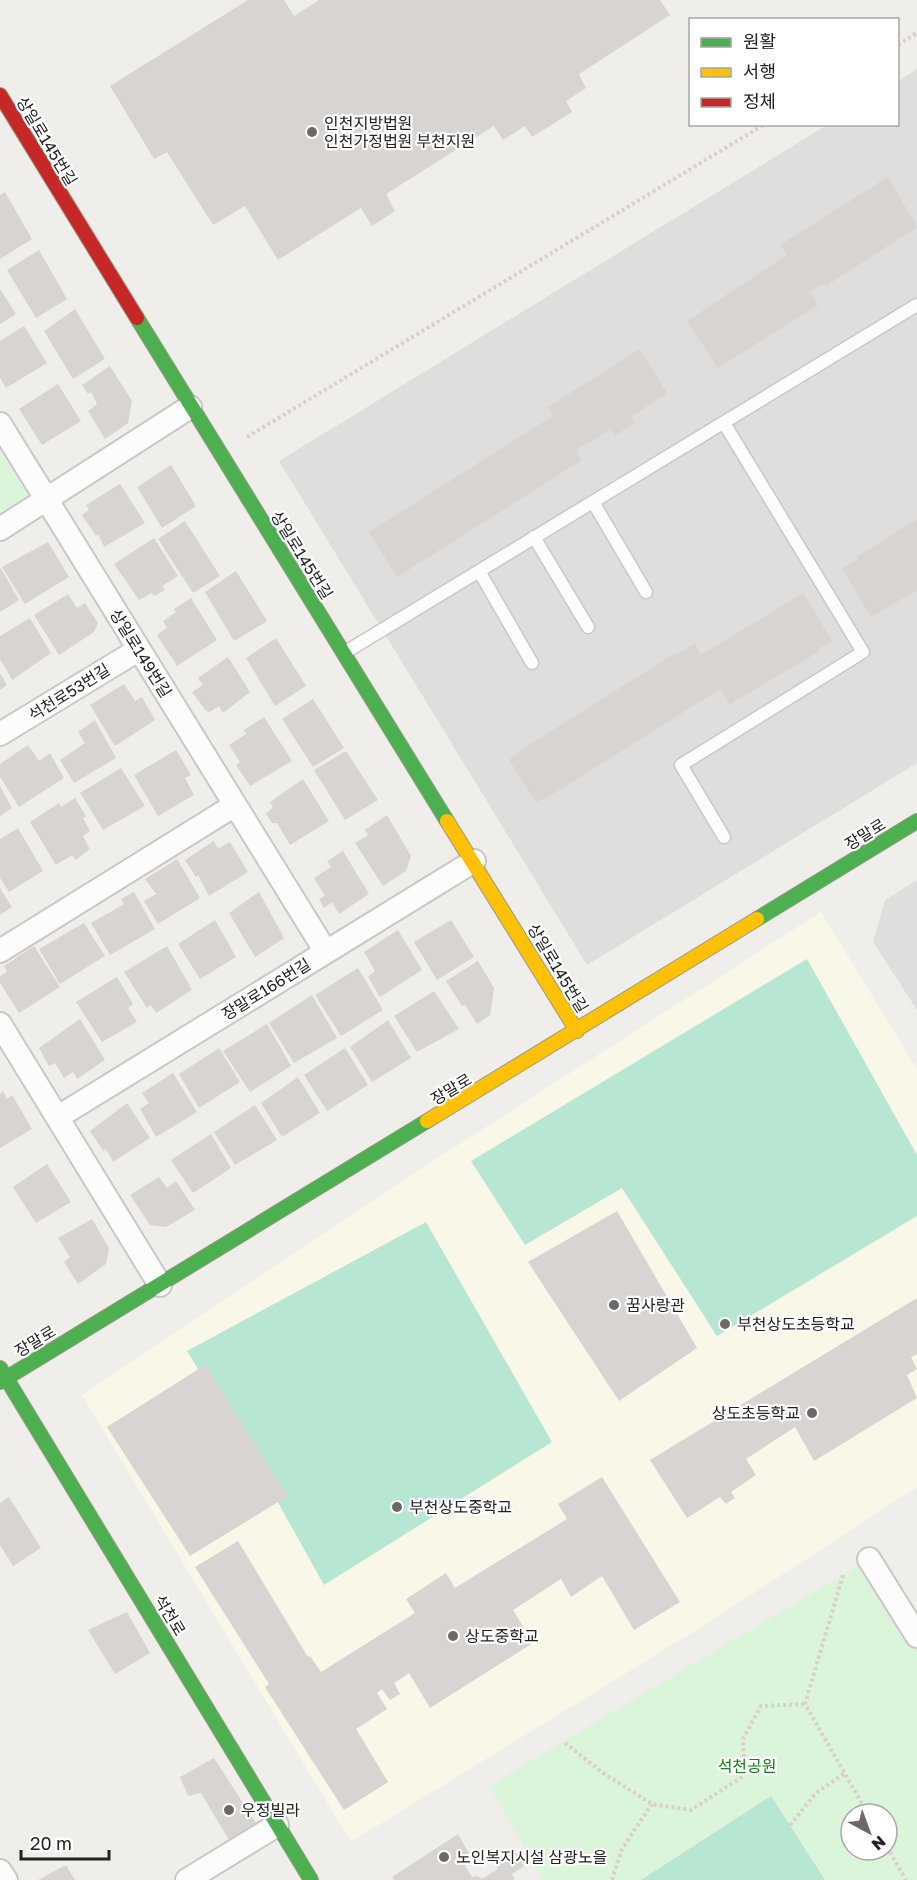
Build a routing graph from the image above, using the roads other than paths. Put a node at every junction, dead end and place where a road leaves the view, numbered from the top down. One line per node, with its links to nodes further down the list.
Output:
1 (0, 95): 3 (street, 상일로145번길)
2 (917, 305): 4 (lane)
3 (190, 407): 6 (street); 14 (street, 상일로145번길)
4 (724, 423): 7 (lane); 19 (lane)
5 (0, 424): 6 (street, 상일로149번길)
6 (47, 500): 8 (street); 13 (street, 상일로149번길)
7 (593, 502): 9 (lane); 11 (lane)
8 (0, 529)
9 (534, 537): 10 (lane); 12 (lane)
10 (479, 571): 14 (lane); 15 (lane)
11 (646, 591)
12 (588, 627)
13 (138, 650): 16 (street, 석천로53번길); 17 (street, 상일로149번길)
14 (344, 653): 20 (street, 상일로145번길)
15 (532, 663)
16 (0, 734)
17 (235, 805): 21 (street); 22 (street, 상일로149번길)
18 (917, 821): 24 (street, 장말로)
19 (724, 837)
20 (474, 861): 22 (street, 장말로166번길); 24 (street, 상일로145번길)
21 (0, 951)
22 (326, 952): 25 (street, 장말로166번길)
23 (0, 1024): 25 (street)
24 (577, 1031): 26 (street, 장말로)
25 (58, 1117): 26 (street)
26 (160, 1285): 27 (street, 장말로)
27 (2, 1376): 30 (street, 석천로)
28 (869, 1559): 29 (street)
29 (917, 1636)
30 (277, 1825): 33 (street); 34 (street, 석천로)
31 (0, 1871): 32 (street)
32 (6, 1880)
33 (187, 1880)
34 (311, 1880)

